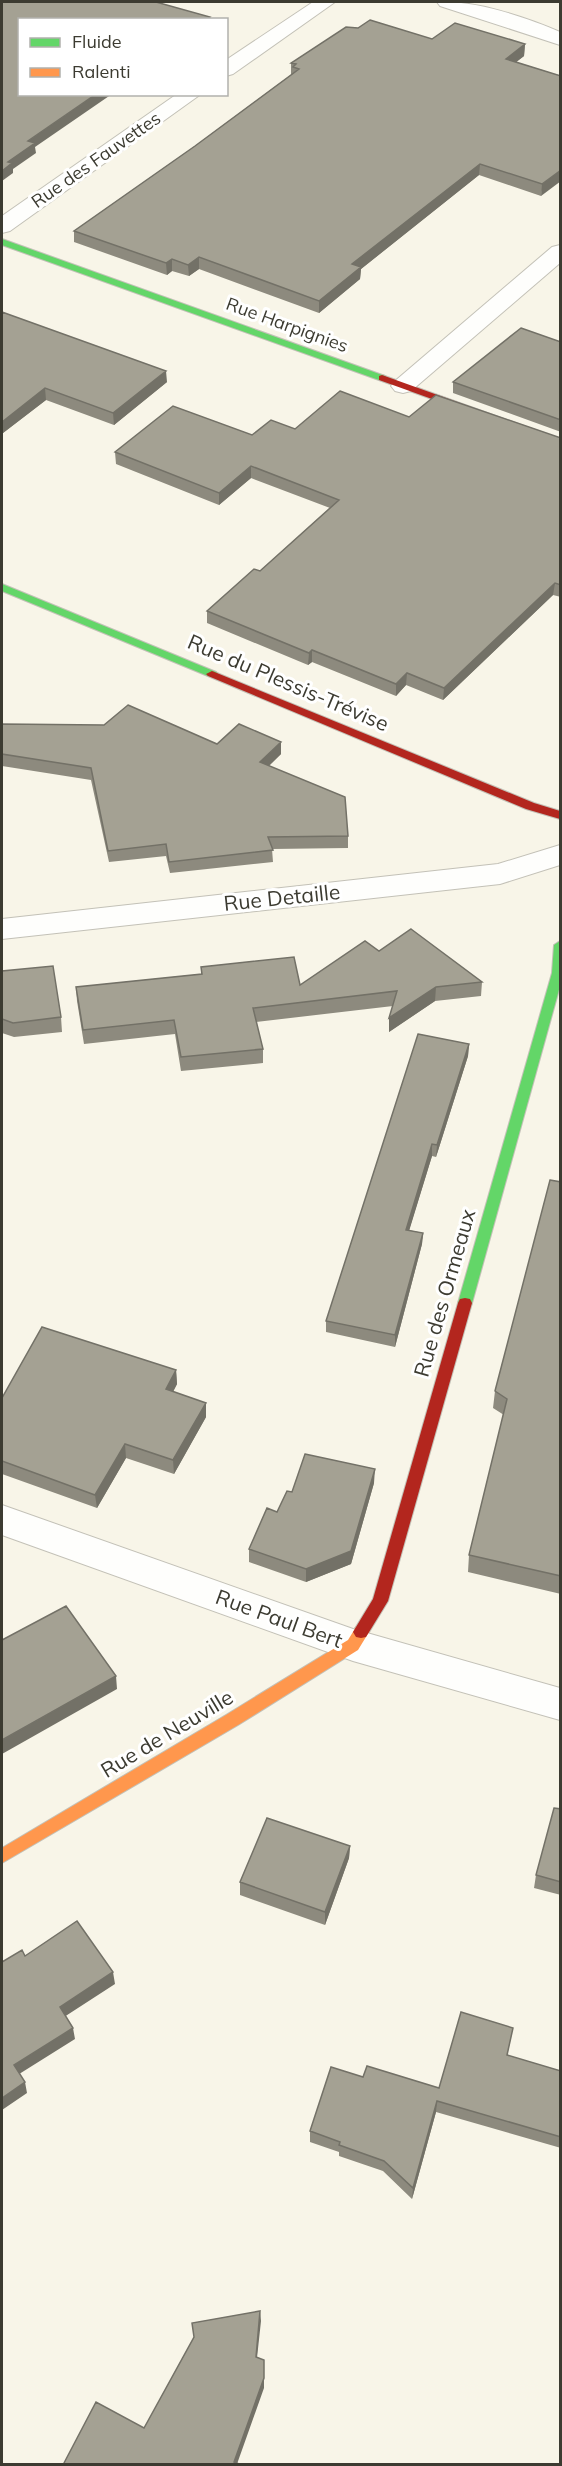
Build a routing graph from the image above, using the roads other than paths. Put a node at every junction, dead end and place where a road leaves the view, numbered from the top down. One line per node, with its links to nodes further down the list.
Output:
1 (325, 2): 4 (street)
2 (447, 2): 3 (street)
3 (561, 39)
4 (228, 69)
5 (187, 96): 6 (street, Rue des Fauvettes)
6 (2, 226)
7 (2, 242): 9 (street, Rue Harpignies)
8 (561, 252): 9 (street)
9 (404, 386): 10 (street, Rue Harpignies)
10 (561, 442)
11 (2, 587): 12 (street, Rue du Plessis-Trévise)
12 (561, 815)
13 (561, 855): 14 (street, Rue Detaille)
14 (2, 930)
15 (561, 945): 17 (street, Rue des Ormeaux)
16 (2, 1520): 17 (street, Rue Paul Bert)
17 (353, 1645): 18 (street, Rue Paul Bert); 19 (street, Rue de Neuville)
18 (561, 1704)
19 (2, 1856)

